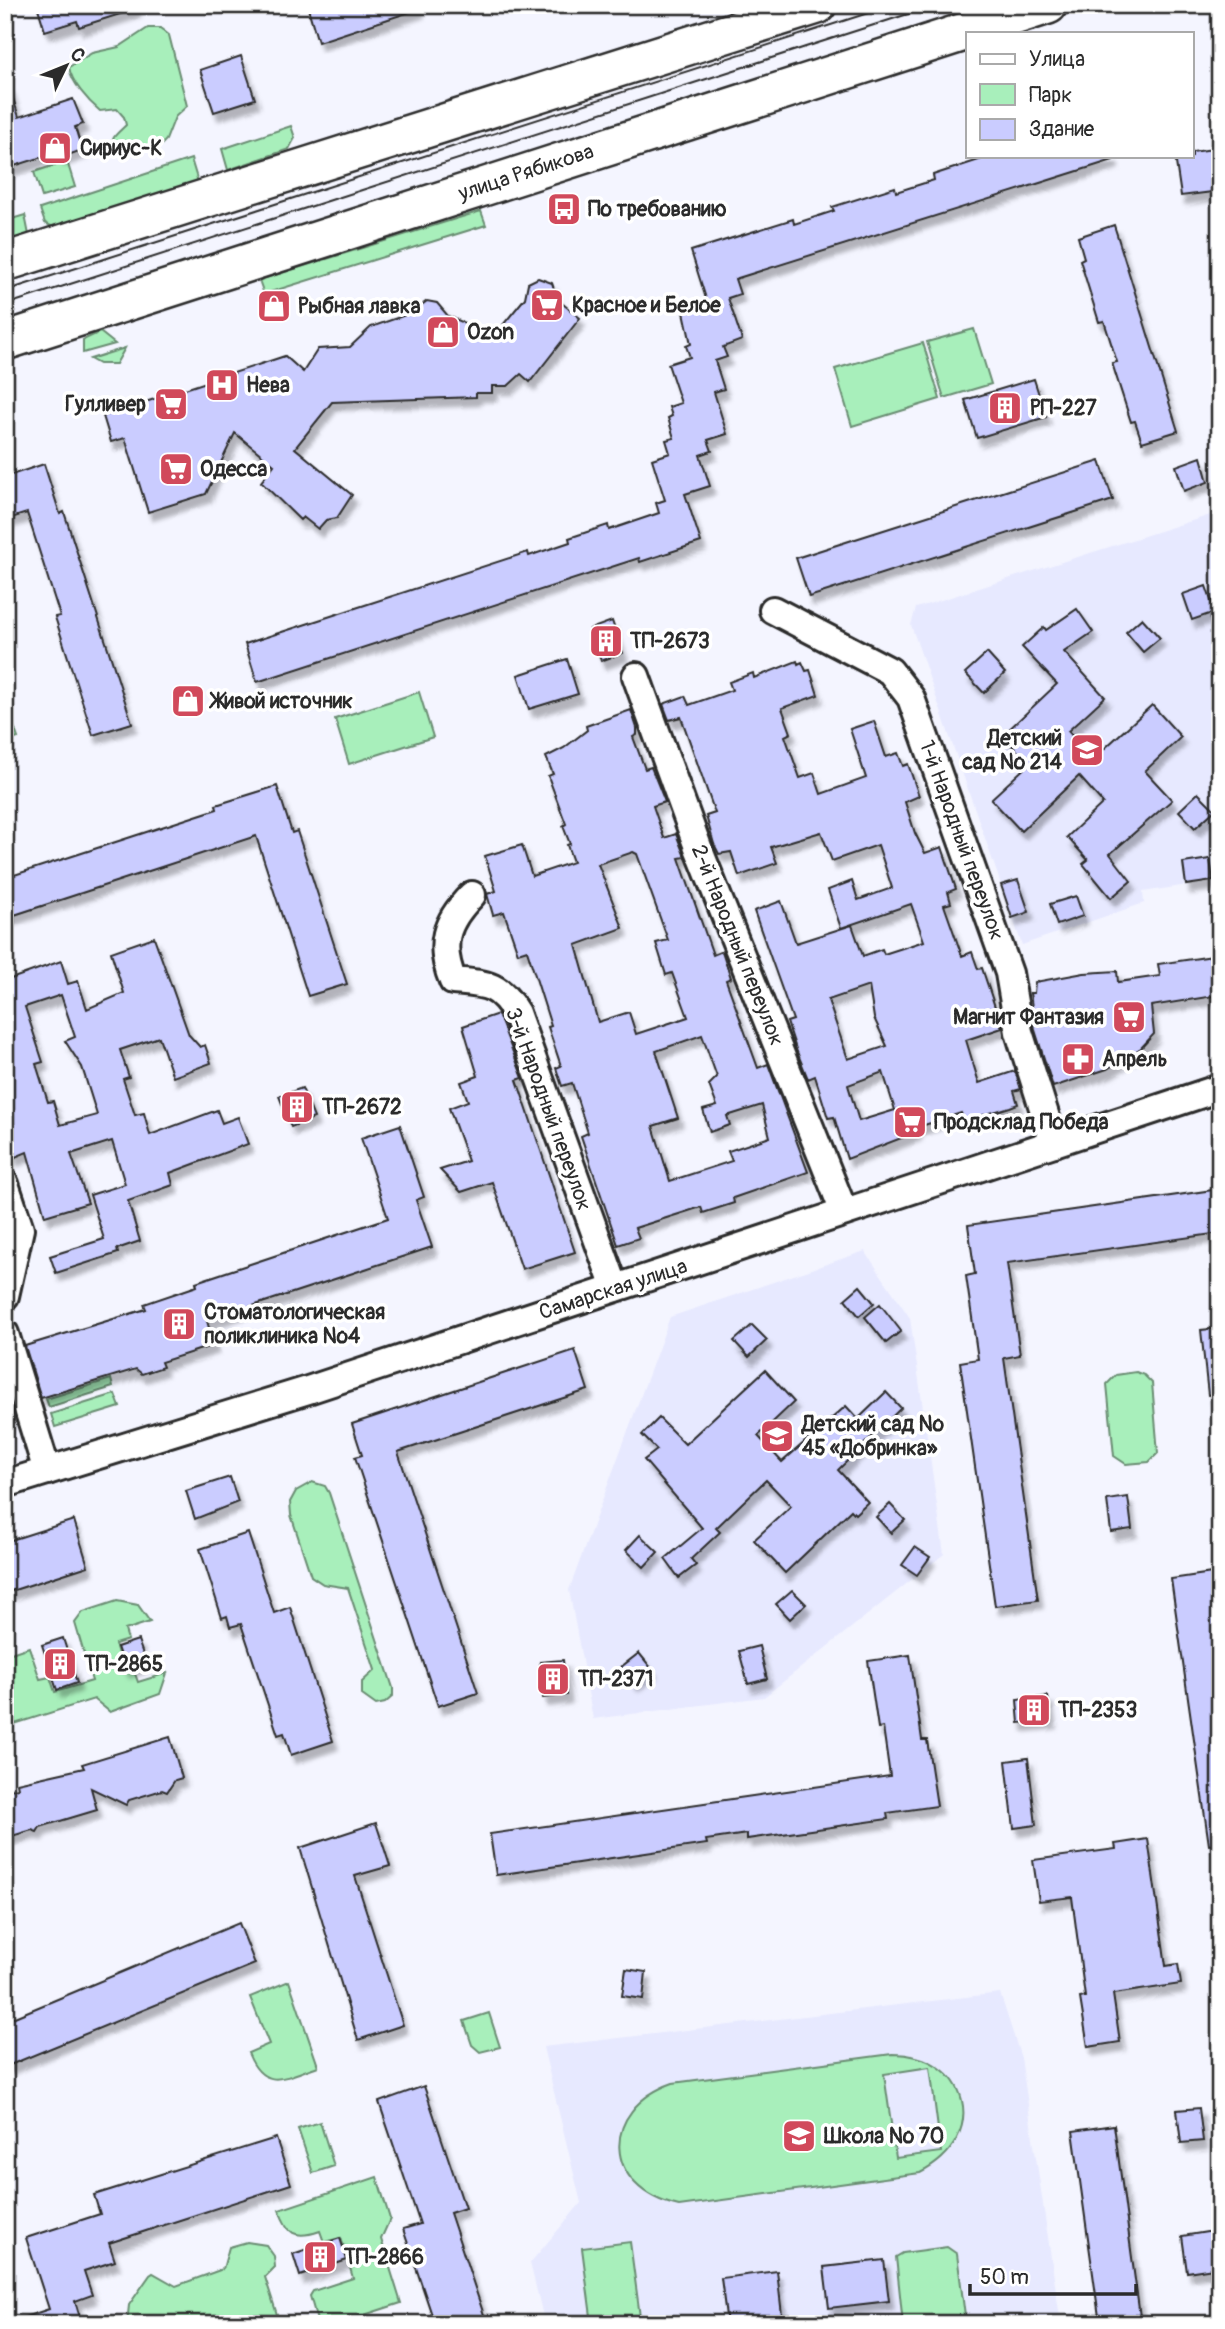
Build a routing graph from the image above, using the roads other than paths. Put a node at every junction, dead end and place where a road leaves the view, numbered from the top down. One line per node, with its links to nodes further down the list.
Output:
1 (817, 5): 3 (main road)
2 (1048, 5): 4 (main road, улица Рябикова)
3 (5, 262)
4 (5, 341)
5 (773, 610): 9 (street, 1-й Народный переулок)
6 (636, 676): 11 (street, 2-й Народный переулок)
7 (472, 895): 12 (street, 3-й Народный переулок)
8 (1220, 1088): 9 (street, Самарская улица)
9 (1054, 1143): 11 (street, Самарская улица)
10 (5, 1184): 13 (street)
11 (844, 1212): 12 (street, Самарская улица)
12 (615, 1288): 15 (street, Самарская улица)
13 (5, 1296)
14 (5, 1334): 15 (street)
15 (47, 1471): 16 (street, Самарская улица)
16 (5, 1484)

